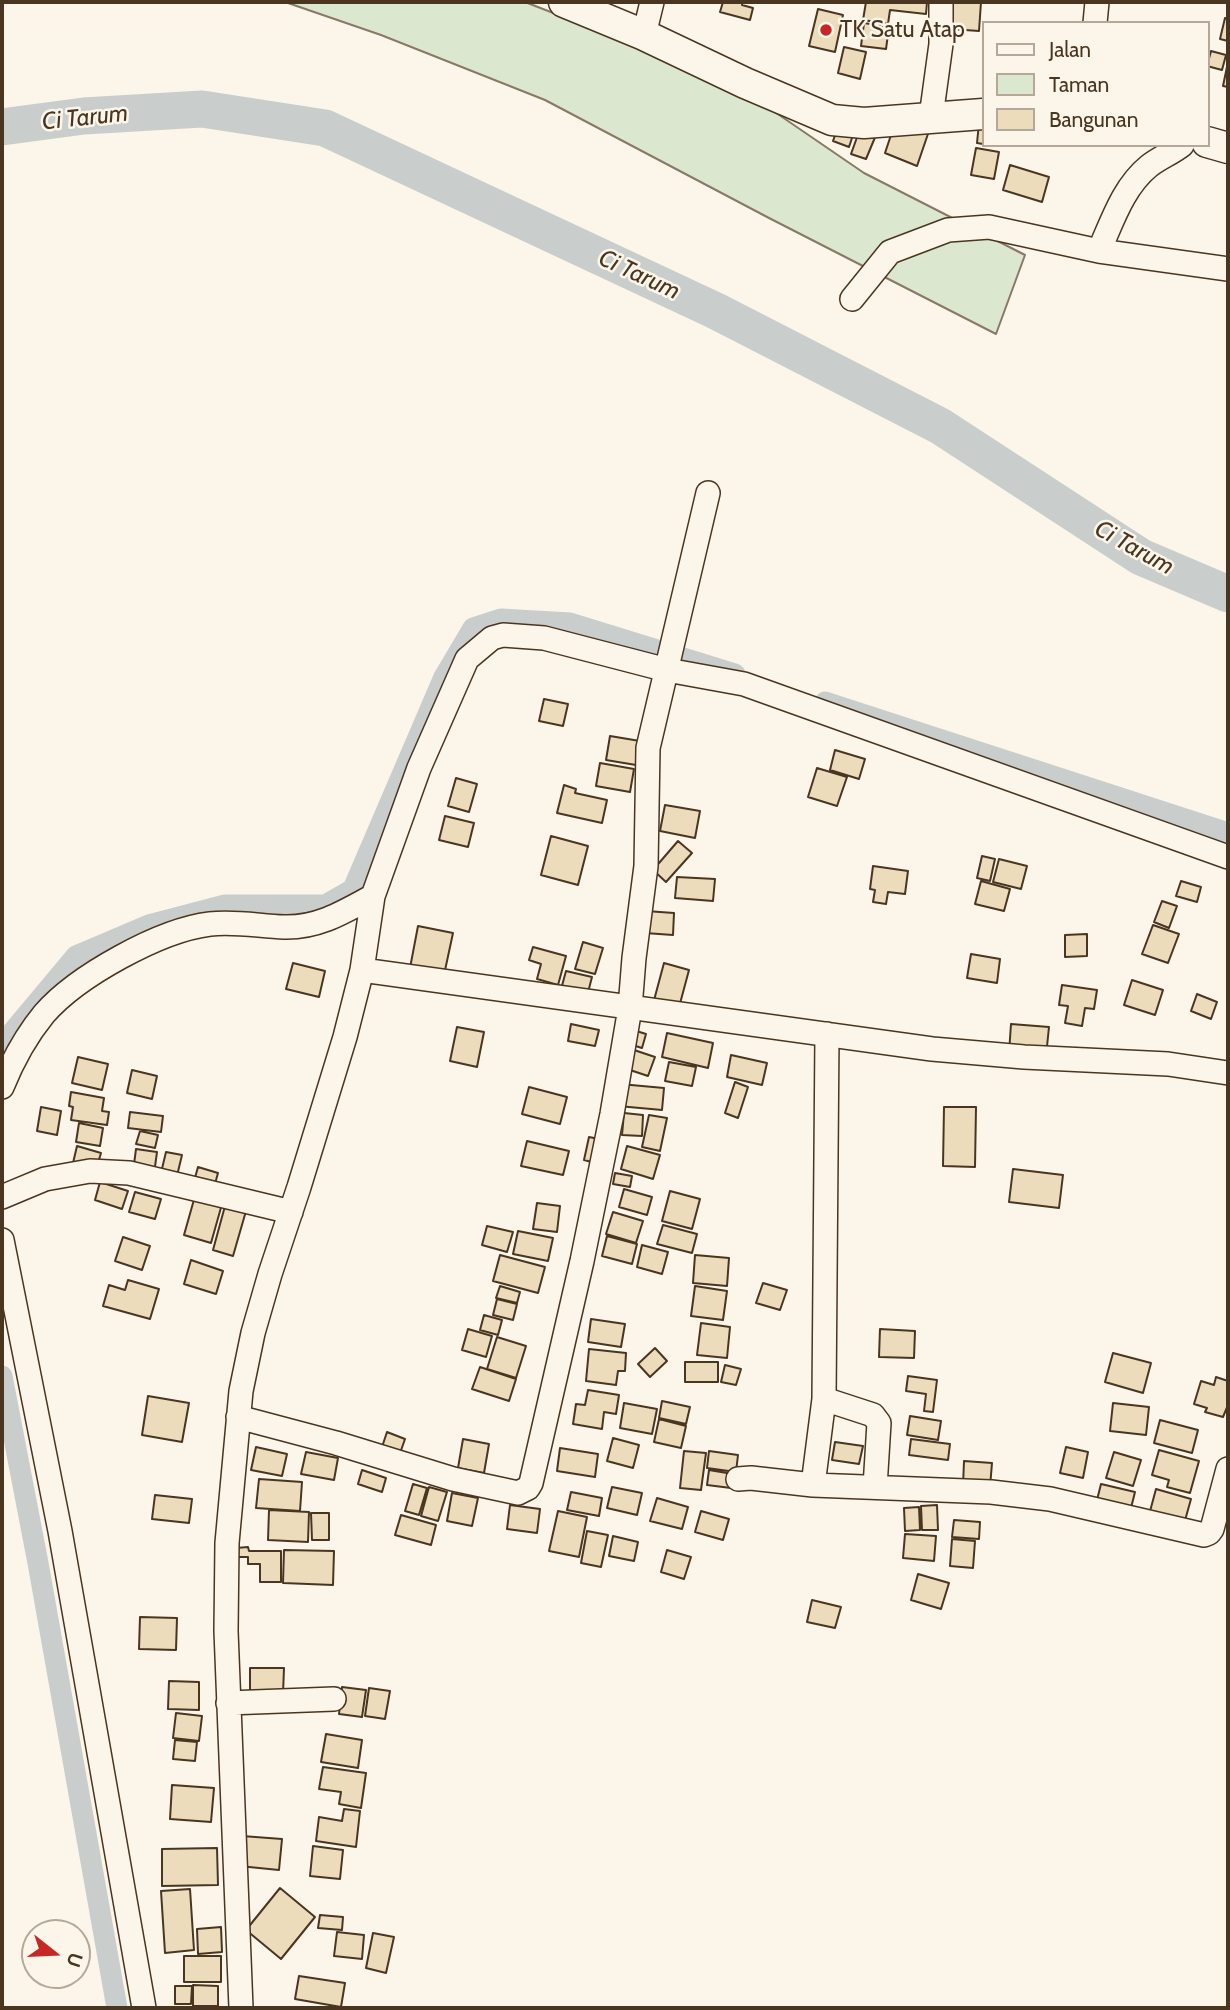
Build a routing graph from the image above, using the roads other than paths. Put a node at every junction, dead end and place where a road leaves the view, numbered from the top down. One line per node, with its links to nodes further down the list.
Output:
1 (564, 2): 6 (main road)
2 (652, 2): 6 (street)
3 (941, 2): 8 (street)
4 (1097, 2): 5 (street)
5 (1095, 21)
6 (644, 35): 8 (main road)
7 (982, 114): 8 (main road)
8 (931, 117)
9 (1209, 143): 11 (main road)
10 (1179, 147): 12 (street)
11 (1228, 148)
12 (1099, 251): 13 (street); 14 (street)
13 (1228, 269)
14 (852, 299)
15 (708, 493): 16 (street)
16 (667, 670): 17 (street); 18 (street); 20 (street)
17 (1228, 857)
18 (373, 896): 19 (street); 23 (street)
19 (362, 970): 20 (street); 25 (street)
20 (630, 1008): 21 (street); 28 (street)
21 (827, 1034): 22 (street); 27 (street)
22 (1228, 1073)
23 (2, 1087)
24 (2, 1197): 25 (street)
25 (290, 1212): 28 (street)
26 (2, 1240): 35 (street)
27 (824, 1399): 31 (street); 32 (street)
28 (238, 1417): 34 (street)
29 (1228, 1469): 32 (street)
30 (738, 1479): 31 (street)
31 (813, 1485): 32 (street)
32 (874, 1487)
33 (334, 1699): 34 (street)
34 (229, 1703): 36 (street)
35 (144, 2008)
36 (241, 2008)

